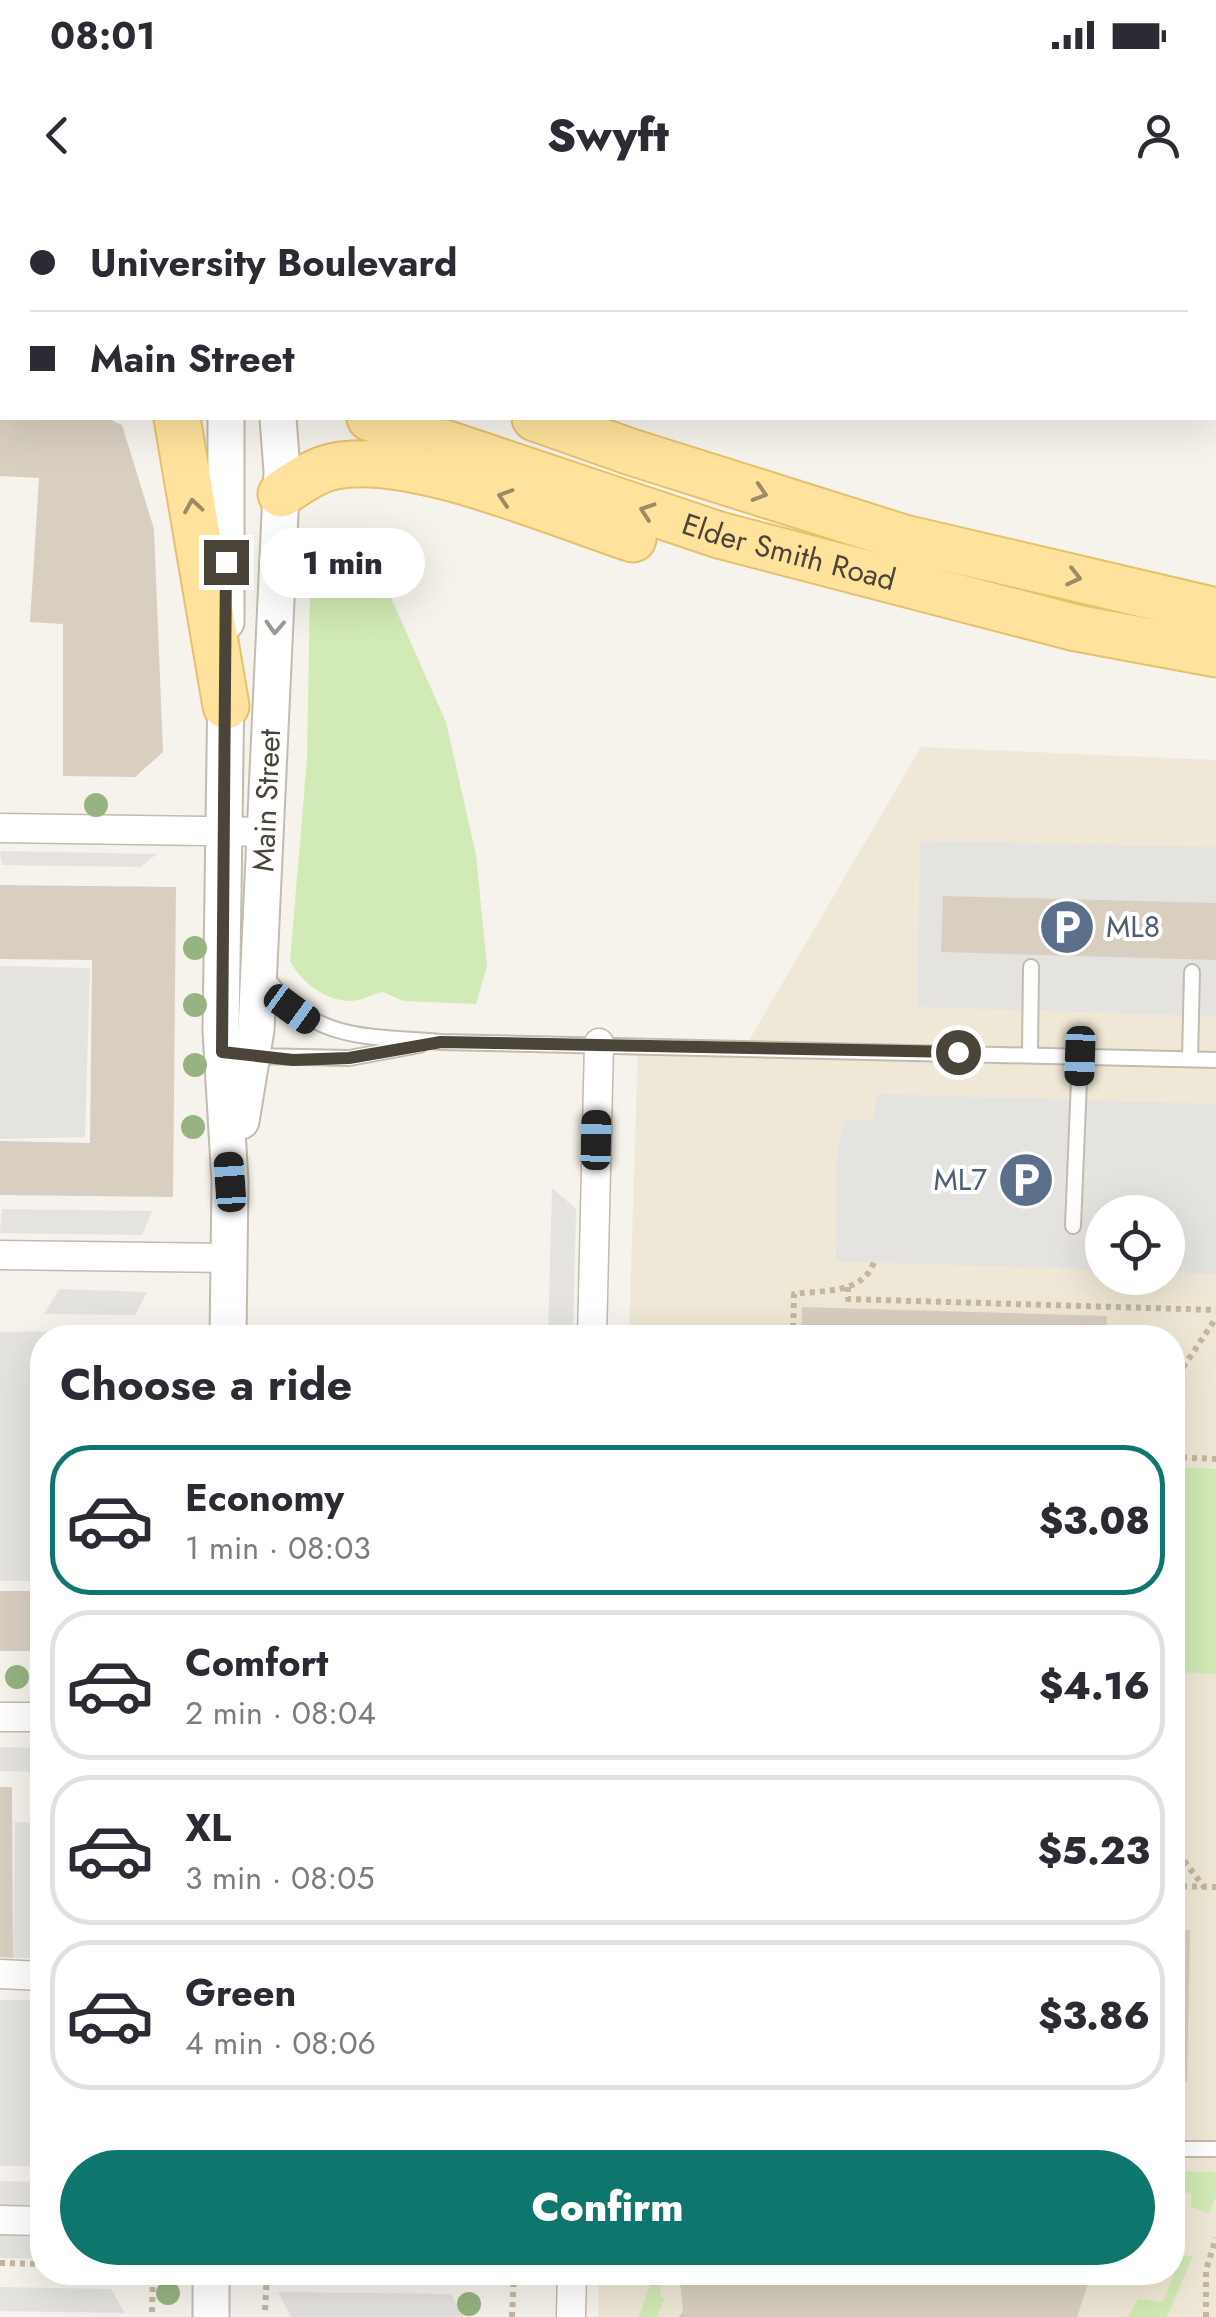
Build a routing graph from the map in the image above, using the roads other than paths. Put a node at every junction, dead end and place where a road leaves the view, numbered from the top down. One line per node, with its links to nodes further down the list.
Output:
1 (178, 420): 10 (main road, one-way to 1)
2 (226, 420): 10 (street, Main Street)
3 (278, 420): 6 (street, Main Street)
4 (376, 420): 8 (main road, Elder Smith Road, one-way to 4)
5 (541, 420): 7 (main road, Elder Smith Road, one-way to 7)
6 (281, 494): 8 (main road, one-way to 6); 13 (street, Main Street, one-way to 13)
7 (1216, 610)
8 (1076, 628): 9 (main road, Elder Smith Road)
9 (1216, 654)
10 (226, 706): 12 (street, Main Street)
11 (0, 828): 12 (street)
12 (226, 832): 13 (street); 19 (street, Main Street)
13 (265, 832): 14 (street, Main Street)
14 (258, 966): 17 (lane); 19 (street, Main Street)
15 (1031, 967): 20 (lane)
16 (1192, 972): 22 (lane)
17 (441, 1042): 18 (lane); 19 (lane)
18 (599, 1043): 20 (lane); 28 (street)
19 (237, 1054): 26 (street, Main Street)
20 (1030, 1054): 21 (lane)
21 (1080, 1056): 22 (lane); 24 (lane)
22 (1190, 1059): 23 (lane)
23 (1216, 1060)
24 (1073, 1226)
25 (0, 1255): 26 (street)
26 (229, 1258): 27 (street, Main Street)
27 (228, 1325)
28 (592, 1325)
29 (0, 1717): 30 (street)
30 (30, 1718)
31 (0, 1974): 32 (street)
32 (30, 1975)
33 (1185, 2149): 34 (lane)
34 (1216, 2150)
35 (0, 2220): 36 (street)
36 (30, 2221)
37 (212, 2285): 39 (street)
38 (572, 2285): 40 (street)
39 (211, 2317)
40 (571, 2317)

